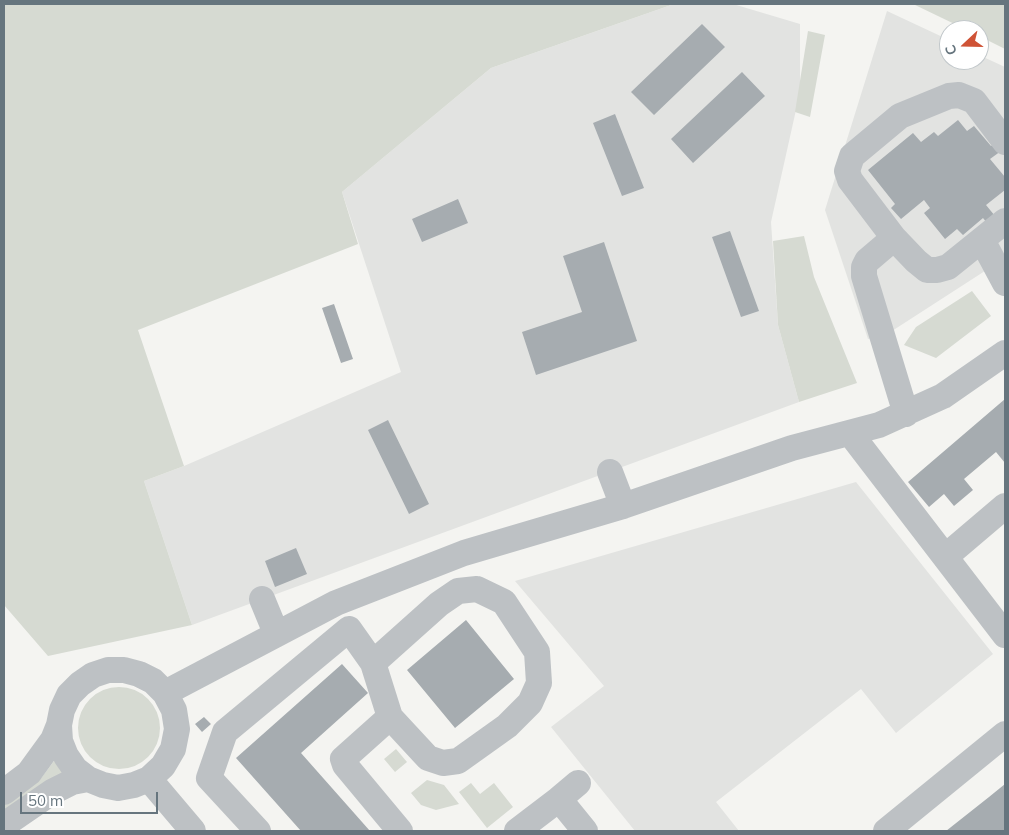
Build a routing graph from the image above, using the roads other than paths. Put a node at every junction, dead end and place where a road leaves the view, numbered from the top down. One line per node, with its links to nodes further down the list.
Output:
1 (1005, 142): 3 (street)
2 (1005, 221): 4 (street)
3 (894, 238): 4 (street); 7 (street)
4 (982, 240): 5 (street)
5 (1005, 283)
6 (1005, 353): 7 (street)
7 (906, 414): 8 (street)
8 (850, 433): 10 (street); 13 (street)
9 (610, 472): 10 (street)
10 (623, 506): 12 (street)
11 (1005, 506): 13 (street)
12 (464, 553): 14 (street); 16 (street)
13 (945, 557): 19 (street)
14 (477, 589): 20 (street); 22 (street)
15 (262, 599): 18 (street)
16 (336, 603): 17 (street); 18 (street)
17 (349, 628): 20 (street); 30 (street)
18 (276, 632): 21 (street)
19 (1005, 635)
20 (373, 662): 22 (street)
21 (165, 693): 23 (street); 26 (street)
22 (390, 717): 31 (street)
23 (59, 725): 25 (street); 27 (street)
24 (1005, 734): 34 (street)
25 (88, 779): 26 (street); 28 (street)
26 (149, 779): 29 (street)
27 (4, 792)
28 (4, 825)
29 (193, 831)
30 (258, 831)
31 (400, 831)
32 (517, 831): 33 (street)
33 (585, 831)
34 (886, 831)

